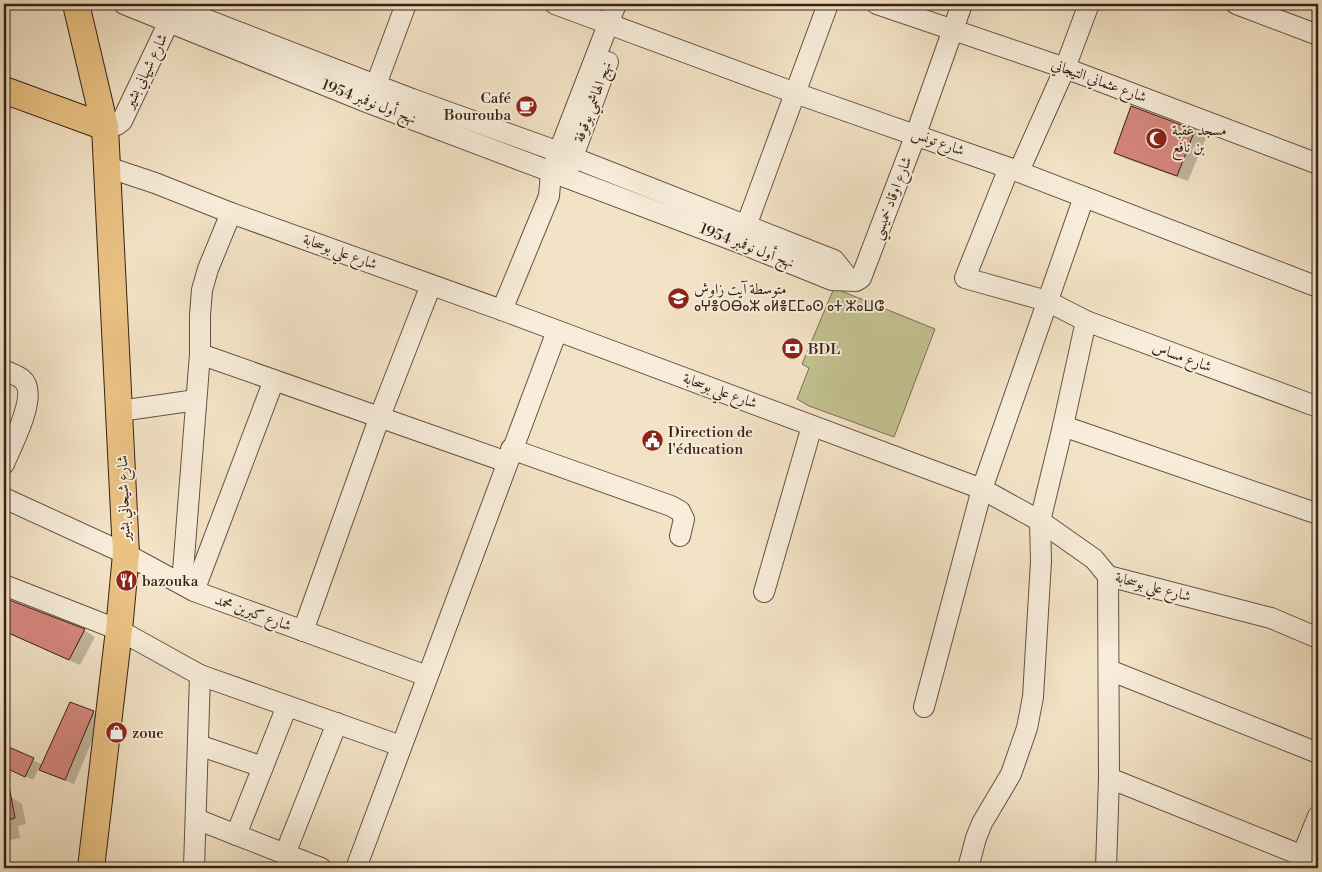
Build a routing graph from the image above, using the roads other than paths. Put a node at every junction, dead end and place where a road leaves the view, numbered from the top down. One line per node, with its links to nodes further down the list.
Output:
1 (76, 4): 21 (main road, شارع شيحاني بشير)
2 (124, 4): 12 (street, نهج أول نوفمبر 1954)
3 (406, 4): 19 (street)
4 (555, 4): 13 (street, شارع تونس)
5 (616, 4): 13 (street, نهج الهاشمي بوقوفة)
6 (631, 4): 13 (street, نهج الهاشمي بوقوفة)
7 (828, 4): 18 (street)
8 (877, 4): 14 (street, شارع عثماني التيجاني)
9 (962, 4): 14 (street, شارع اوقاد خميسي)
10 (1089, 4): 16 (street)
11 (1239, 4): 15 (street)
12 (172, 9): 19 (street, نهج أول نوفمبر 1954); 21 (street, شارع شيهاني بشير)
13 (614, 26): 18 (street, شارع تونس); 23 (street, نهج الهاشمي بوقوفة)
14 (952, 30): 16 (street, شارع عثماني التيجاني); 22 (street, شارع اوقاد خميسي)
15 (1318, 35)
16 (1065, 68): 24 (street, شارع عثماني التيجاني); 26 (street)
17 (4, 90): 21 (main road)
18 (795, 93): 22 (street, شارع تونس); 30 (street)
19 (372, 94): 20 (street, نهج أول نوفمبر 1954)
20 (409, 108): 23 (street, نهج أول نوفمبر 1954); 27 (street, نهج أول نوفمبر 1954)
21 (105, 127): 25 (main road, شارع شيحاني بشير)
22 (916, 134): 26 (street, شارع تونس); 31 (street, شارع اوقاد خميسي)
23 (566, 155): 27 (street, نهج الهاشمي بوقوفة); 30 (street, نهج أول نوفمبر 1954)
24 (1318, 164)
25 (107, 167): 29 (street, شارع علي بوسحابة); 43 (main road, شارع شيحاني بشير)
26 (1014, 169): 28 (street, شارع تونس); 34 (street, شارع مساس)
27 (558, 175): 30 (street, نهج أول نوفمبر 1954); 35 (street, نهج الهاشمي بوقوفة)
28 (1084, 197): 33 (street, شارع تونس); 34 (street)
29 (232, 213): 32 (street, شارع علي بوسحابة); 38 (street)
30 (743, 234): 31 (street, نهج أول نوفمبر 1954)
31 (855, 279)
32 (431, 285): 35 (street, شارع علي بوسحابة); 44 (street)
33 (1318, 287)
34 (1047, 301): 36 (street, شارع مساس); 49 (street)
35 (502, 310): 37 (street, شارع علي بوسحابة)
36 (1086, 321): 42 (street, شارع مساس); 46 (street)
37 (557, 331): 45 (street, شارع علي بوسحابة); 47 (street)
38 (200, 354): 40 (street); 41 (street)
39 (4, 370): 48 (street)
40 (274, 380): 44 (street); 57 (street)
41 (196, 400): 43 (street); 57 (street)
42 (1318, 407)
43 (120, 411): 54 (main road, شارع شيحاني بشير)
44 (380, 416): 47 (street); 60 (street)
45 (812, 426): 49 (street, شارع علي بوسحابة); 58 (street)
46 (1063, 426): 51 (street); 52 (street)
47 (509, 455): 53 (street); 64 (street)
48 (4, 464)
49 (982, 489): 52 (street, شارع علي بوسحابة); 66 (street)
50 (4, 498): 54 (street, شارع كبرين محمد)
51 (1318, 514)
52 (1040, 521): 55 (street, شارع علي بوسحابة); 82 (street)
53 (680, 536)
54 (126, 554): 57 (street, شارع كبرين محمد); 59 (main road, شارع شيحاني بشير)
55 (1108, 576): 61 (street, شارع علي بوسحابة); 62 (street)
56 (4, 585): 59 (street)
57 (188, 588): 60 (street, شارع كبرين محمد)
58 (764, 592)
59 (119, 630): 63 (street); 78 (main road, شارع شيحاني بشير)
60 (304, 631): 64 (street, شارع كبرين محمد)
61 (1318, 638)
62 (1108, 670): 70 (street); 72 (street)
63 (200, 675): 65 (street); 68 (street)
64 (427, 676): 69 (street)
65 (287, 706): 67 (street); 71 (street)
66 (924, 707)
67 (337, 724): 69 (street); 76 (street)
68 (198, 745): 71 (street); 74 (street)
69 (401, 746): 81 (street)
70 (1318, 753)
71 (263, 767): 75 (street)
72 (1109, 778): 77 (street); 83 (street)
73 (1318, 816): 77 (street)
74 (196, 820): 75 (street); 79 (street)
75 (236, 835): 76 (street)
76 (285, 854): 80 (street)
77 (1306, 862)
78 (91, 868)
79 (194, 868)
80 (321, 868)
81 (356, 868)
82 (968, 868)
83 (1106, 868)

